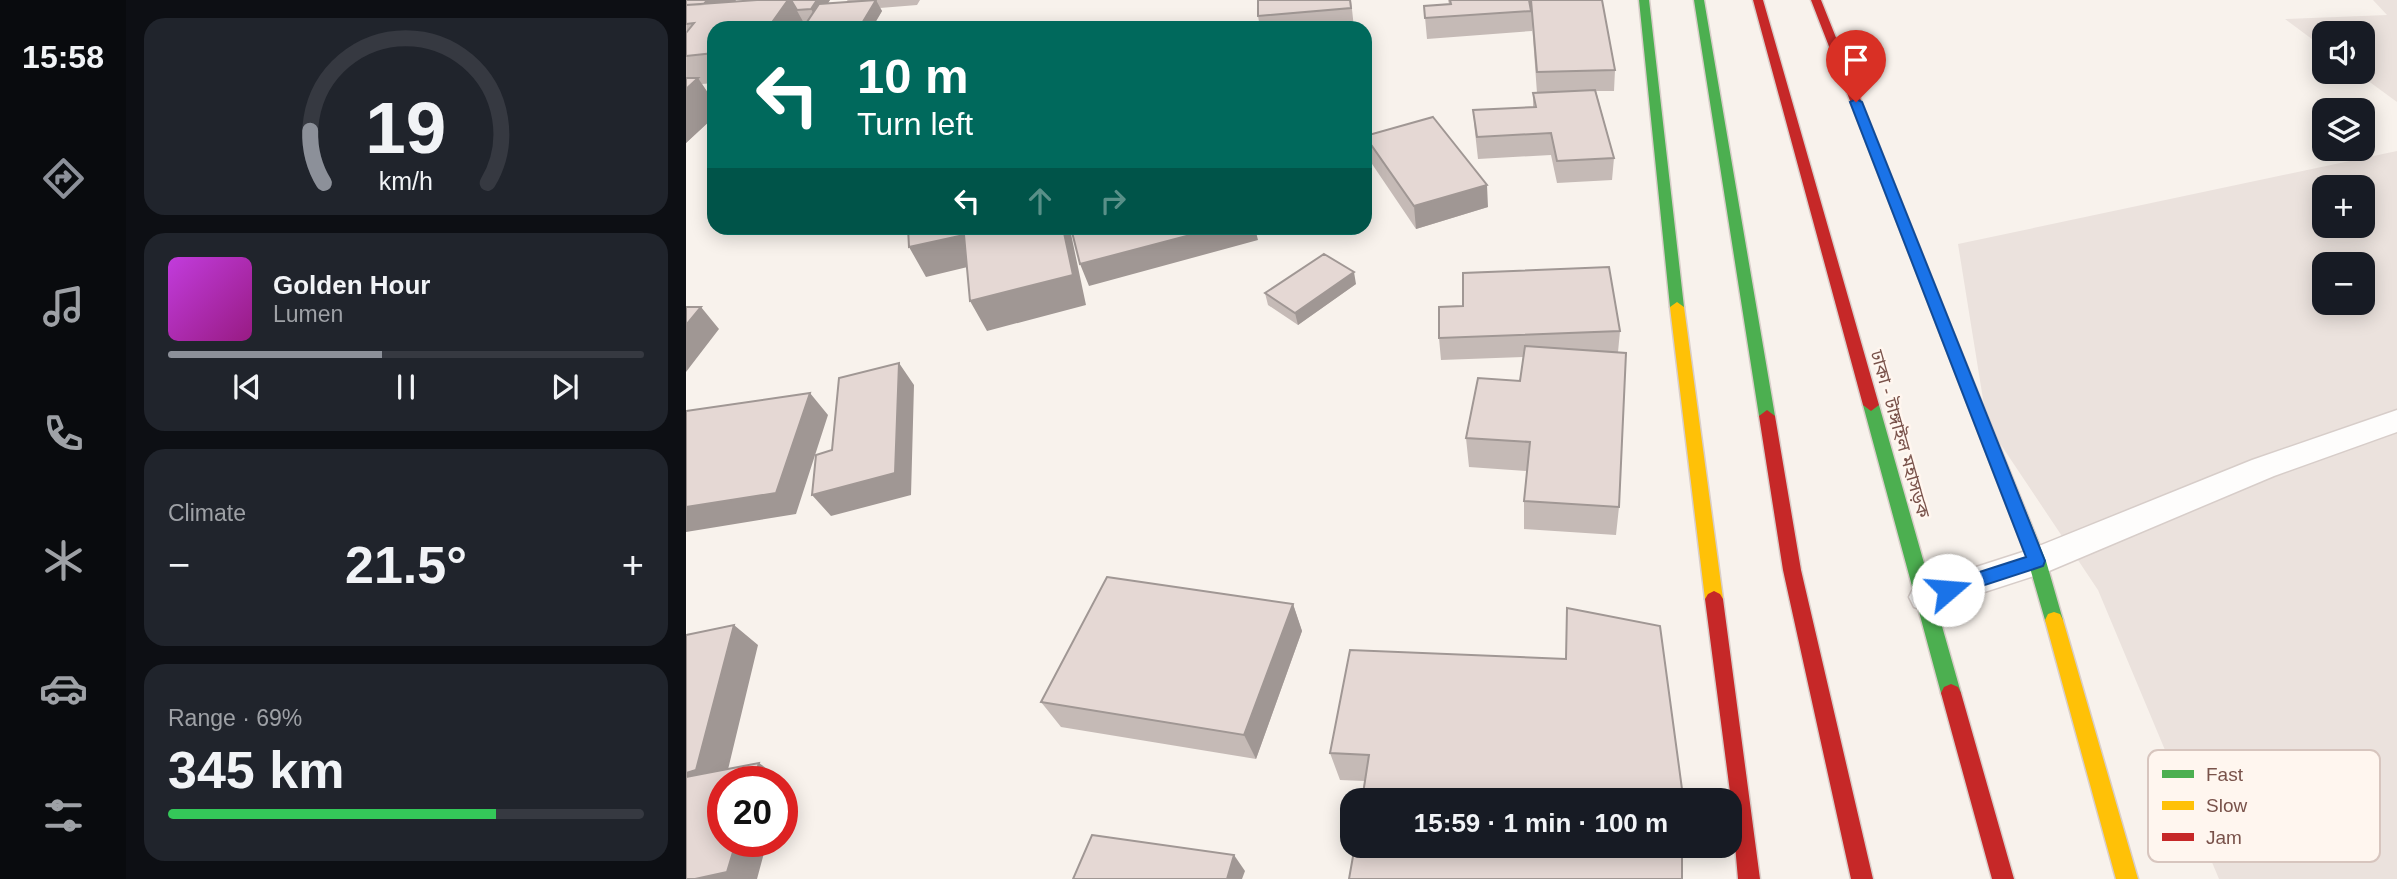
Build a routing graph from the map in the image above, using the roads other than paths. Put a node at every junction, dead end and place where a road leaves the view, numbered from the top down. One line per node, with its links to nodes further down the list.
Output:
1 (1644, 0): 8 (main road)
2 (1699, 0): 9 (main road)
3 (1758, 0): 7 (main road, ঢাকা - টাঙ্গাইল মহাসড়ক)
4 (1816, 0): 6 (main road)
5 (2397, 421): 6 (lane)
6 (2037, 561): 7 (lane); 11 (main road)
7 (1926, 597): 10 (main road, ঢাকা - টাঙ্গাইল মহাসড়ক)
8 (1749, 879)
9 (1861, 879)
10 (2003, 879)
11 (2127, 879)

